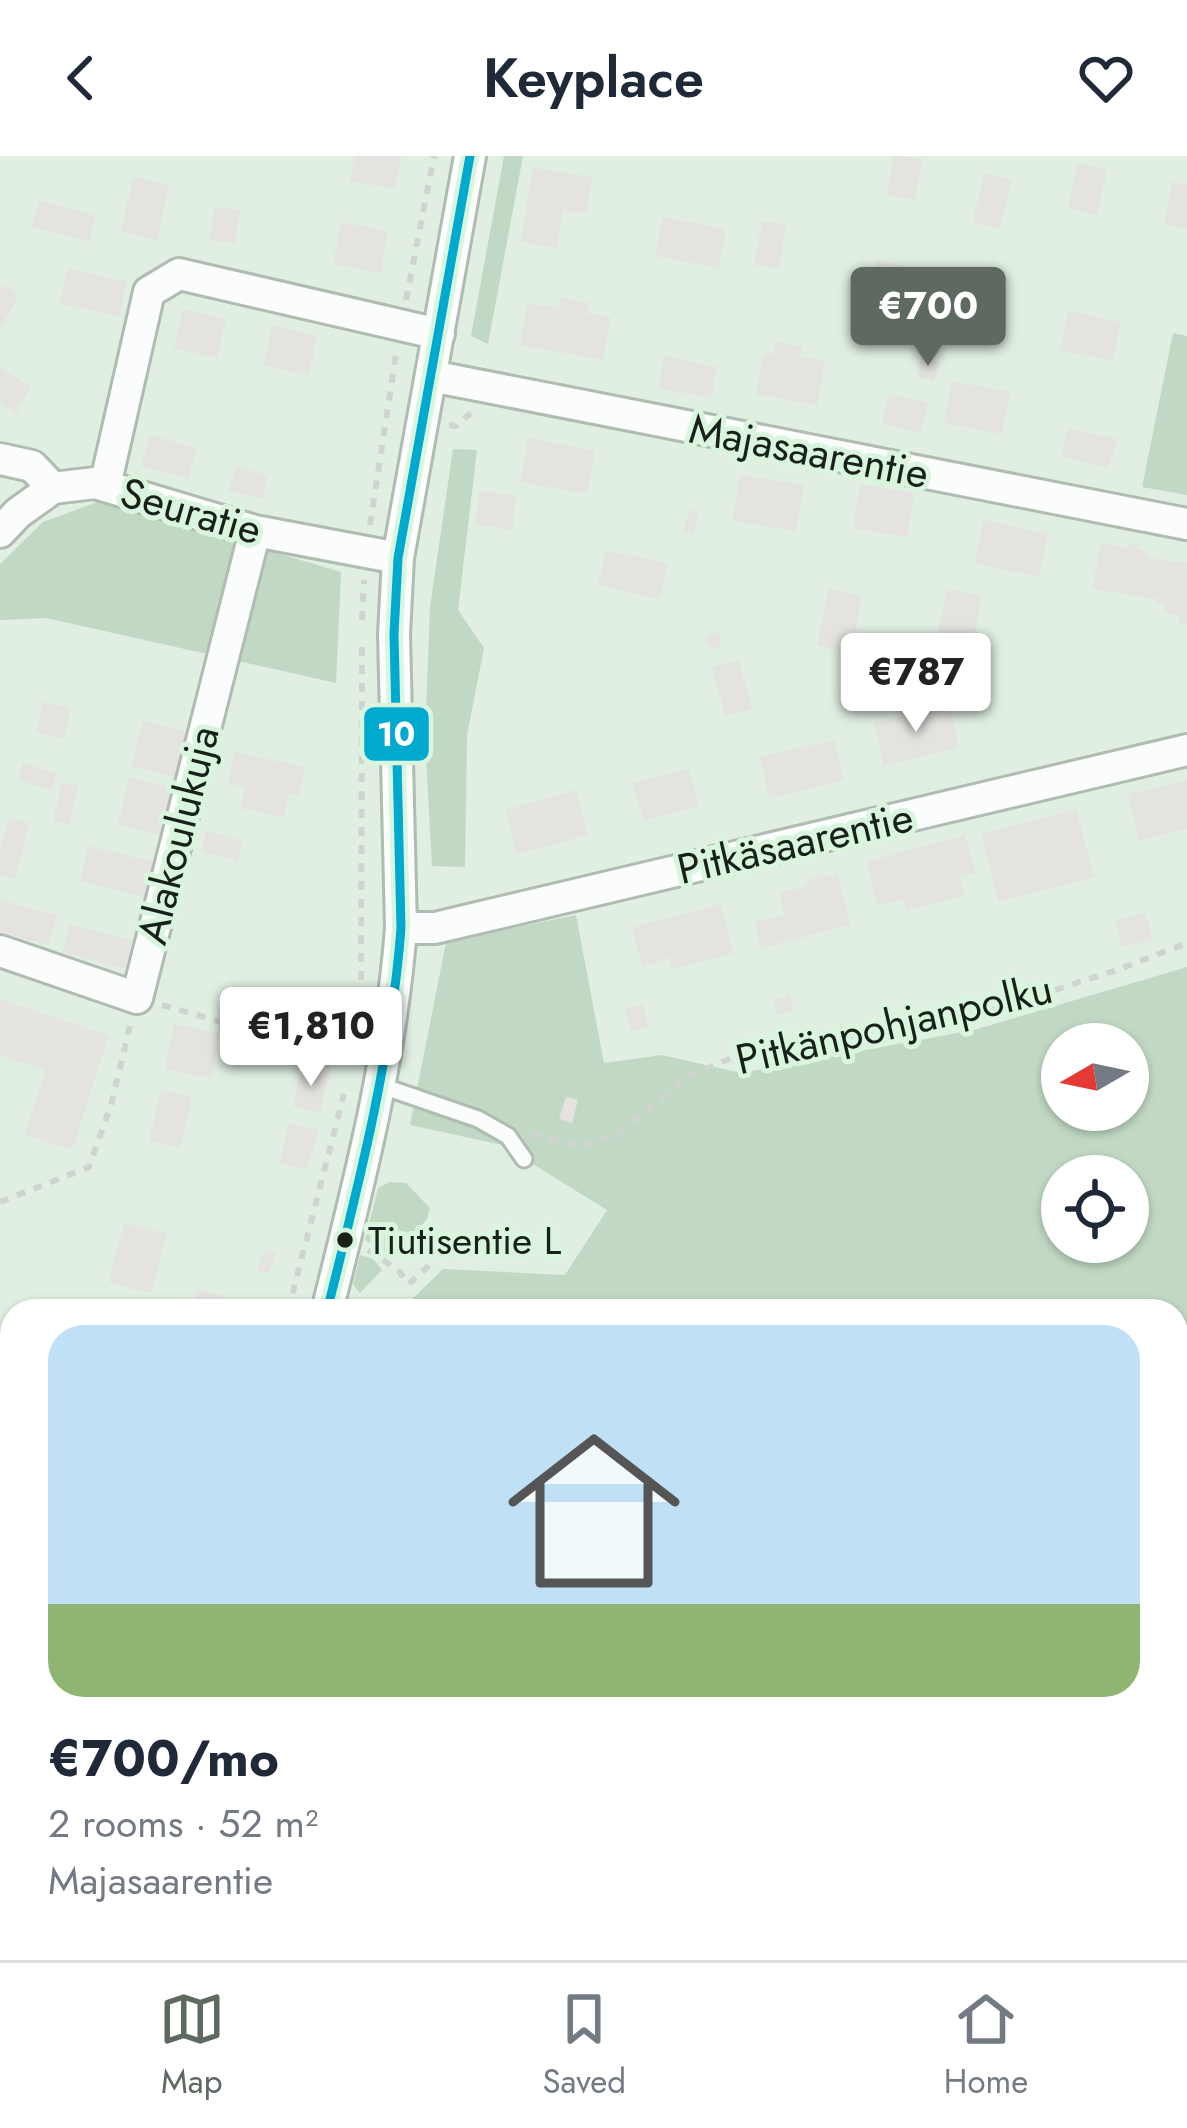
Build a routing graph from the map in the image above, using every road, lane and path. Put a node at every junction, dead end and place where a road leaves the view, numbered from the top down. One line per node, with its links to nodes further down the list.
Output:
1 (470, 156): 2 (street)
2 (439, 334): 3 (street); 5 (street)
3 (431, 376): 7 (street, Majasaarentie); 10 (street)
4 (0, 459): 6 (street)
5 (105, 487): 6 (street, Seuratie); 8 (street, Seuratie)
6 (53, 488): 9 (street)
7 (1187, 524)
8 (256, 531): 10 (street, Seuratie); 15 (street, Alakoulukuja)
9 (0, 532)
10 (398, 558): 12 (street)
11 (1187, 750): 12 (street, Pitkäsaarentie)
12 (401, 928): 17 (street)
13 (1187, 943): 18 (path, Pitkänpohjanpolku)
14 (0, 951): 15 (street, Alakoulukuja)
15 (137, 998): 16 (path); 20 (path)
16 (352, 1060)
17 (382, 1086): 18 (lane); 23 (street)
18 (478, 1119): 19 (lane)
19 (524, 1159)
20 (0, 1202)
21 (433, 1262): 22 (path)
22 (409, 1284)
23 (330, 1299)

